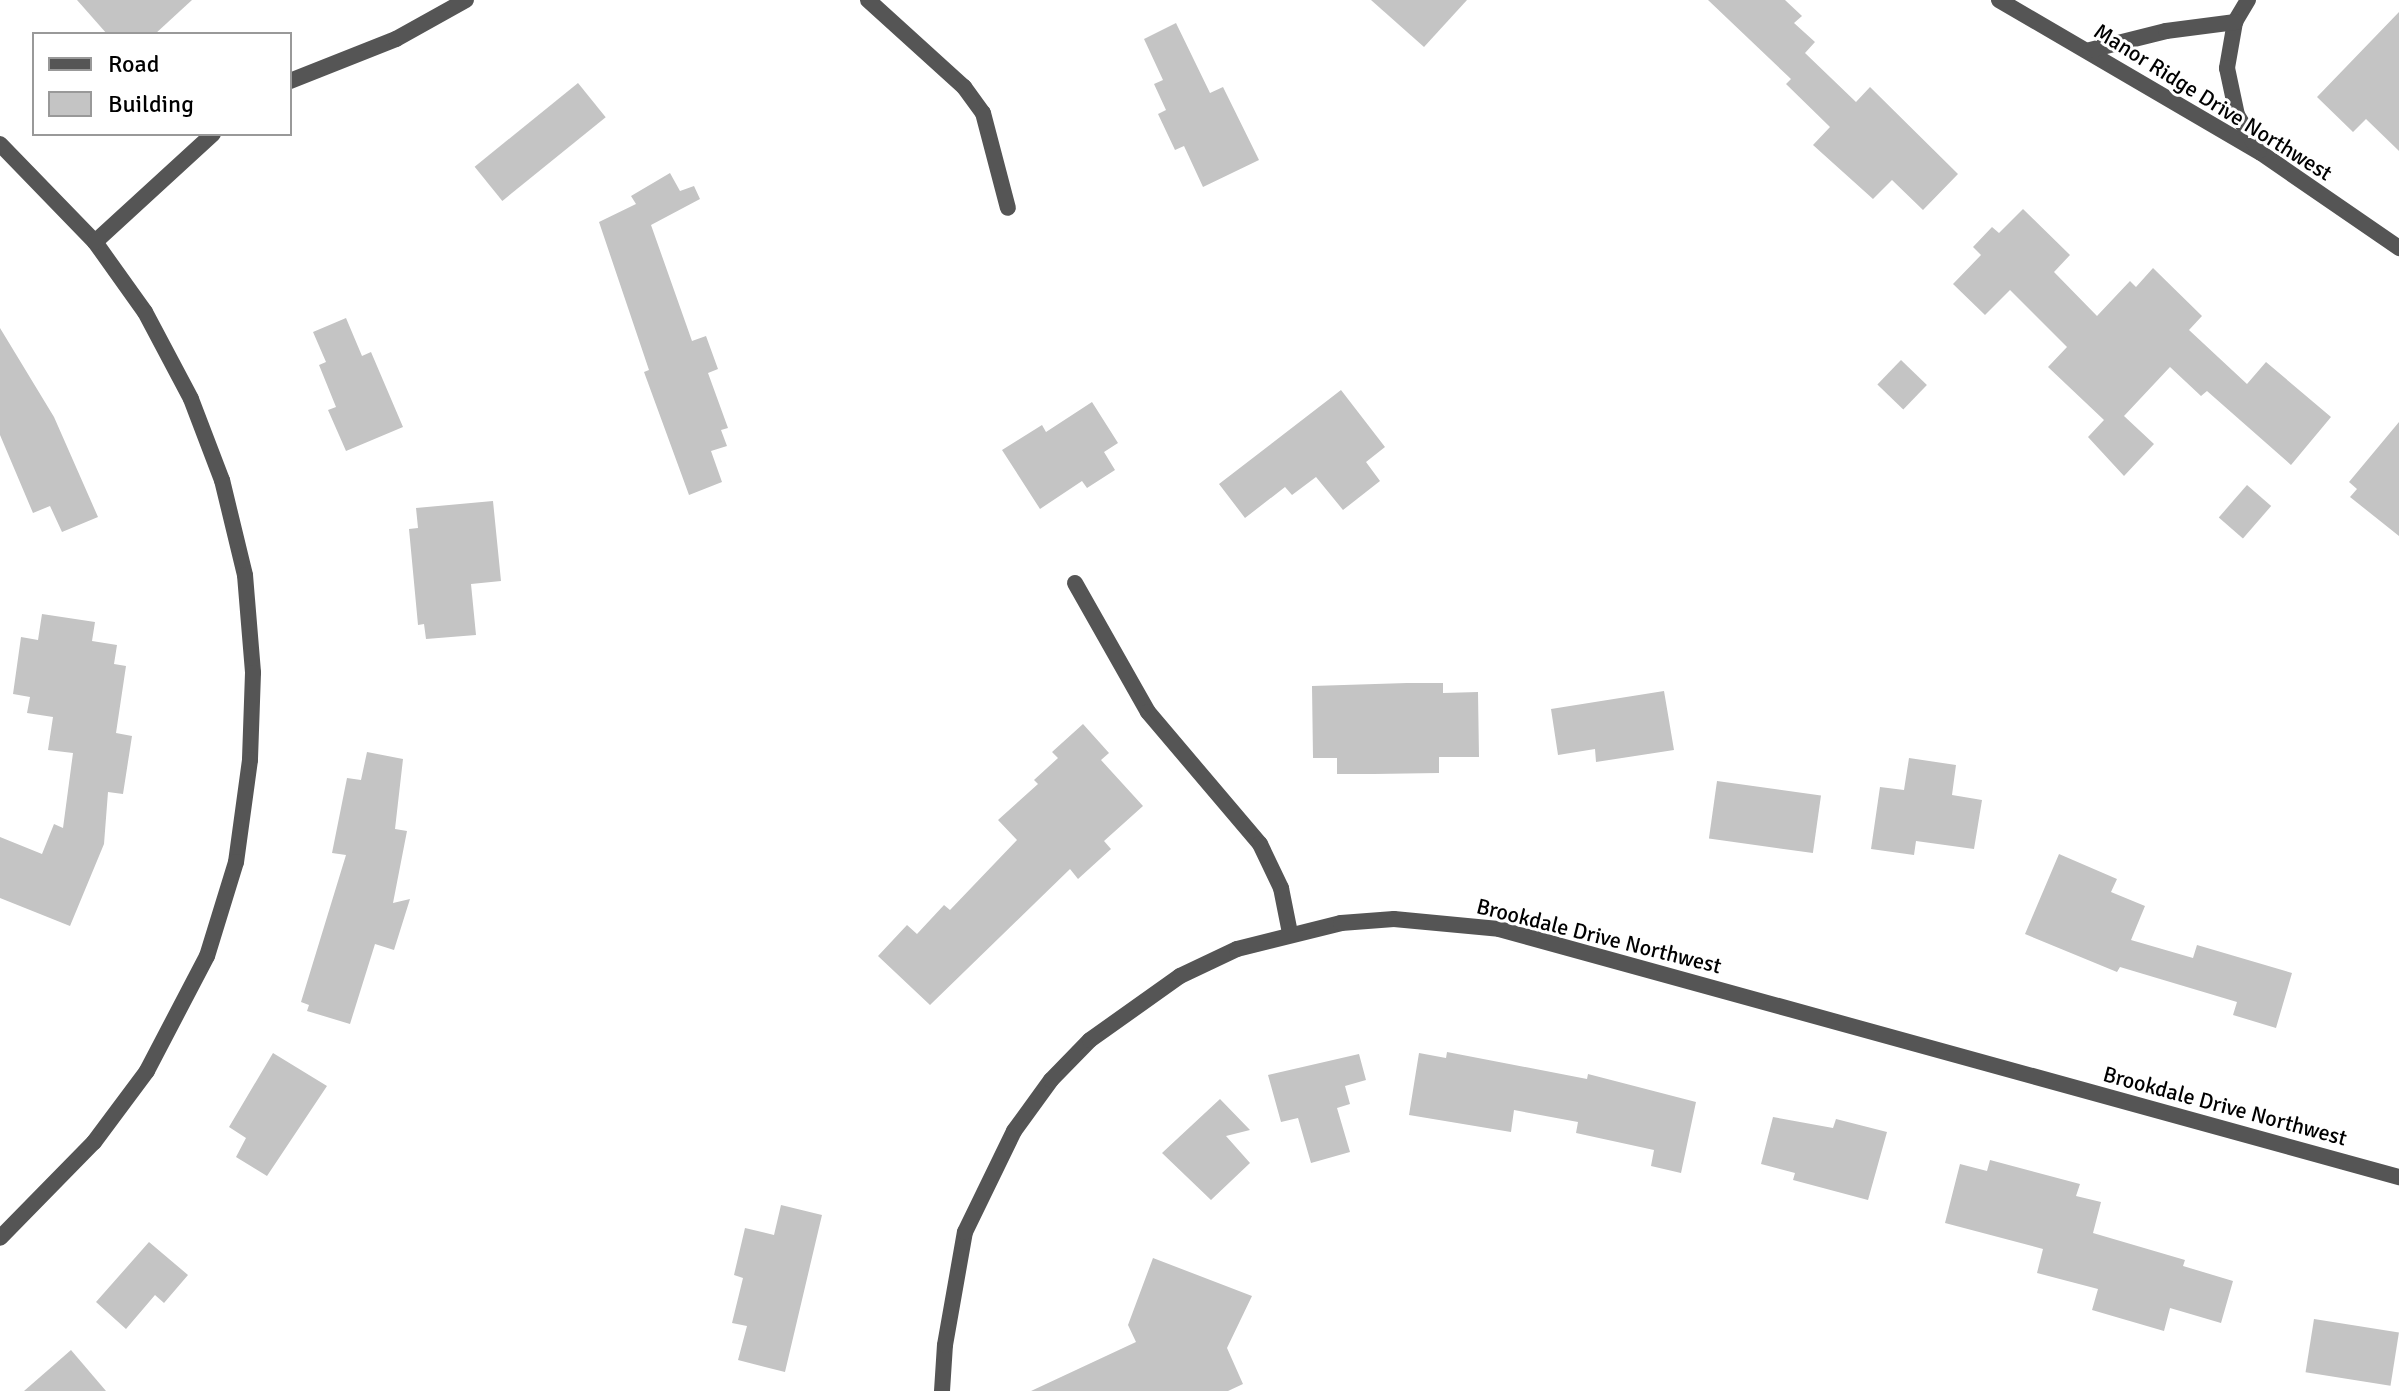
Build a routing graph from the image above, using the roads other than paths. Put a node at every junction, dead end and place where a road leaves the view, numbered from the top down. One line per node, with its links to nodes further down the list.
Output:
1 (466, 0): 7 (street)
2 (868, 0): 11 (street)
3 (1999, 0): 6 (street, Manor Ridge Drive Northwest)
4 (2248, 0): 5 (street)
5 (2235, 22): 6 (street); 10 (street)
6 (2090, 50): 10 (street, Manor Ridge Drive Northwest)
7 (292, 80)
8 (211, 136): 12 (street)
9 (0, 144): 12 (street)
10 (2261, 153): 13 (street, Manor Ridge Drive Northwest)
11 (1008, 208)
12 (95, 242): 17 (street)
13 (2399, 248)
14 (1075, 583): 15 (street)
15 (1290, 933): 16 (street, Brookdale Drive Northwest); 18 (street, Brookdale Drive Northwest)
16 (2399, 1177)
17 (0, 1238)
18 (942, 1391)

